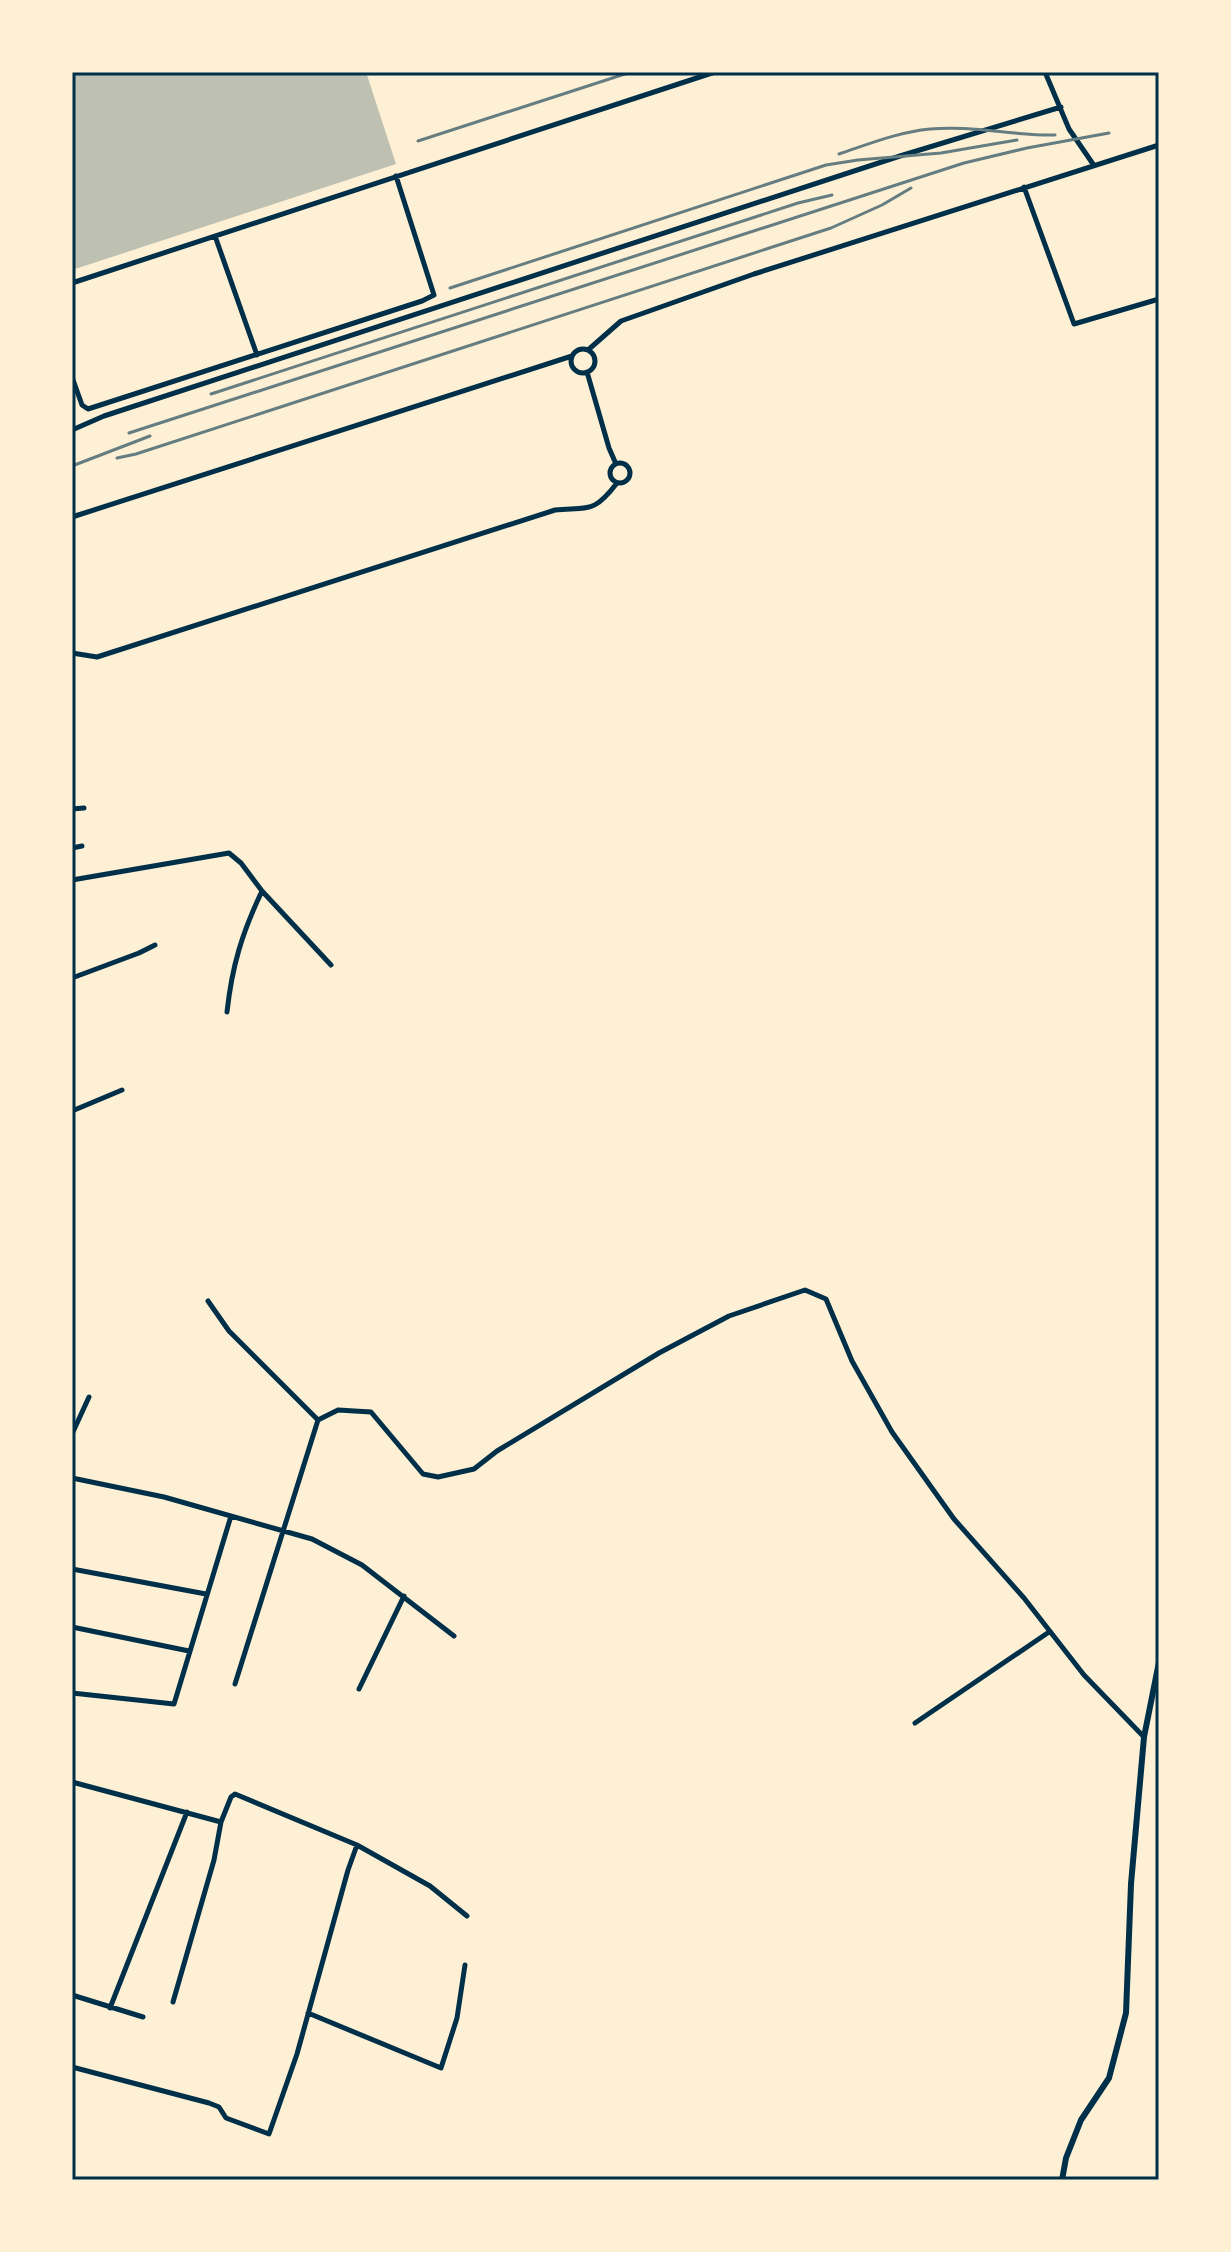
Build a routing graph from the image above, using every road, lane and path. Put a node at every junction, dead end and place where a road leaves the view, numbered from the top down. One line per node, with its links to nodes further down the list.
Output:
1 (715, 72): 6 (street)
2 (1045, 72): 3 (street)
3 (1061, 107): 5 (street); 16 (street)
4 (1159, 145): 5 (street)
5 (1093, 164): 7 (street)
6 (396, 176): 8 (street); 12 (street)
7 (1024, 187): 10 (street); 11 (street)
8 (215, 236): 9 (street); 12 (street)
9 (72, 283)
10 (1159, 299)
11 (588, 350): 13 (street); 14 (street)
12 (257, 355): 15 (street)
13 (572, 356): 14 (street); 19 (street)
14 (587, 372): 17 (street)
15 (72, 377)
16 (72, 430)
17 (616, 464): 18 (street); 18 (street)
18 (617, 483): 20 (street)
19 (72, 517)
20 (72, 653)
21 (84, 808): 22 (street)
22 (72, 809)
23 (82, 846): 24 (street)
24 (72, 848)
25 (72, 880): 26 (street)
26 (262, 891): 28 (street); 30 (street)
27 (155, 945): 29 (street)
28 (331, 965)
29 (72, 978)
30 (227, 1012)
31 (122, 1090): 32 (street)
32 (72, 1111)
33 (208, 1301): 35 (street)
34 (89, 1397): 36 (street)
35 (318, 1420): 39 (street); 44 (street)
36 (72, 1434)
37 (72, 1478): 38 (street)
38 (231, 1516): 39 (street); 41 (street)
39 (283, 1532): 42 (street); 48 (street)
40 (72, 1569): 41 (street)
41 (206, 1594): 46 (street)
42 (404, 1596): 45 (street); 49 (street)
43 (72, 1627): 46 (street)
44 (1049, 1632): 51 (street); 52 (street)
45 (454, 1636)
46 (189, 1651): 50 (street)
47 (1159, 1662): 52 (street)
48 (235, 1684)
49 (359, 1689)
50 (72, 1693)
51 (915, 1723)
52 (1144, 1737): 65 (street)
53 (72, 1782): 54 (street)
54 (187, 1812): 55 (street); 61 (street)
55 (221, 1822): 56 (street); 60 (street)
56 (357, 1845): 57 (street); 62 (street)
57 (467, 1916)
58 (465, 1965): 62 (street)
59 (72, 1995): 61 (street)
60 (173, 2002)
61 (110, 2008): 63 (street)
62 (308, 2013): 64 (street)
63 (143, 2017)
64 (72, 2067)
65 (1062, 2180)

